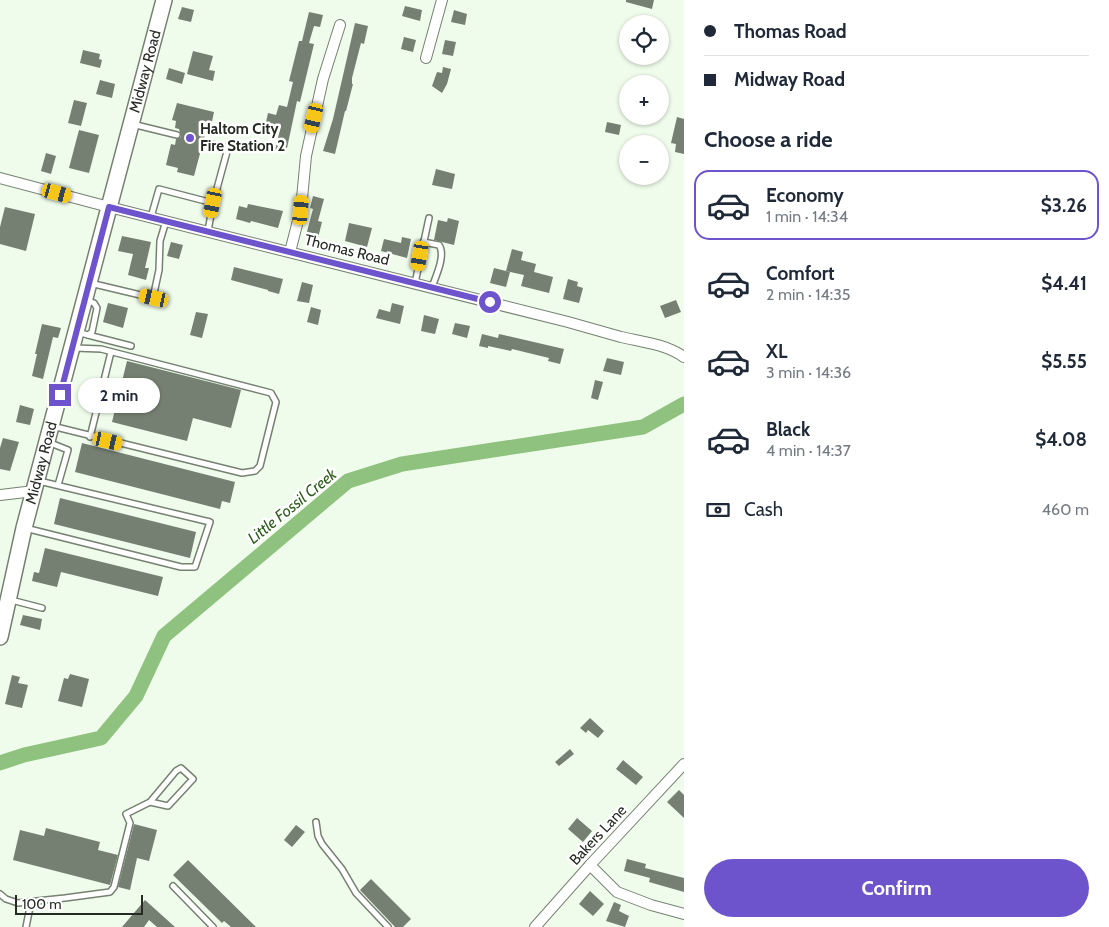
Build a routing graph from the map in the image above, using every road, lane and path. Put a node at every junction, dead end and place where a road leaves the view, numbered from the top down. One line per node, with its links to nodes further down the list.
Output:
1 (164, 0): 5 (main road, Midway Road)
2 (442, 0): 4 (street)
3 (340, 25): 16 (street)
4 (426, 58)
5 (131, 124): 6 (lane); 10 (main road, Midway Road)
6 (177, 135)
7 (203, 142): 9 (lane)
8 (0, 178): 10 (street, Thomas Road)
9 (213, 203): 11 (lane); 14 (lane)
10 (109, 207): 11 (street, Thomas Road); 17 (main road, Midway Road)
11 (151, 218): 13 (street, Thomas Road)
12 (428, 218): 15 (lane)
13 (166, 221): 14 (street, Thomas Road); 17 (lane)
14 (208, 231): 16 (street, Thomas Road)
15 (422, 242): 18 (lane); 19 (lane)
16 (290, 252): 18 (street, Thomas Road)
17 (89, 283): 20 (main road, Midway Road)
18 (415, 283): 19 (street, Thomas Road)
19 (432, 288): 24 (street, Thomas Road)
20 (82, 334): 21 (lane); 22 (main road, Midway Road)
21 (131, 346)
22 (73, 348): 23 (lane); 25 (main road, Midway Road)
23 (111, 352): 26 (lane); 26 (lane)
24 (684, 357)
25 (51, 426): 26 (lane); 27 (main road, Midway Road)
26 (90, 437)
27 (47, 442): 28 (lane); 29 (main road, Midway Road)
28 (58, 485): 29 (lane); 31 (lane)
29 (35, 486): 30 (street); 31 (main road, Midway Road)
30 (0, 495)
31 (24, 528): 32 (main road, Midway Road)
32 (8, 599): 33 (lane); 34 (main road, Midway Road)
33 (42, 608)
34 (0, 638)
35 (684, 765): 38 (street, Bakers Lane)
36 (150, 802): 36 (lane); 41 (lane)
37 (316, 822): 45 (lane)
38 (590, 865): 42 (street); 46 (street, Bakers Lane)
39 (173, 886): 44 (lane)
40 (0, 894): 41 (lane)
41 (31, 902): 43 (lane)
42 (684, 914)
43 (26, 927)
44 (213, 927)
45 (388, 927)
46 (535, 927)

